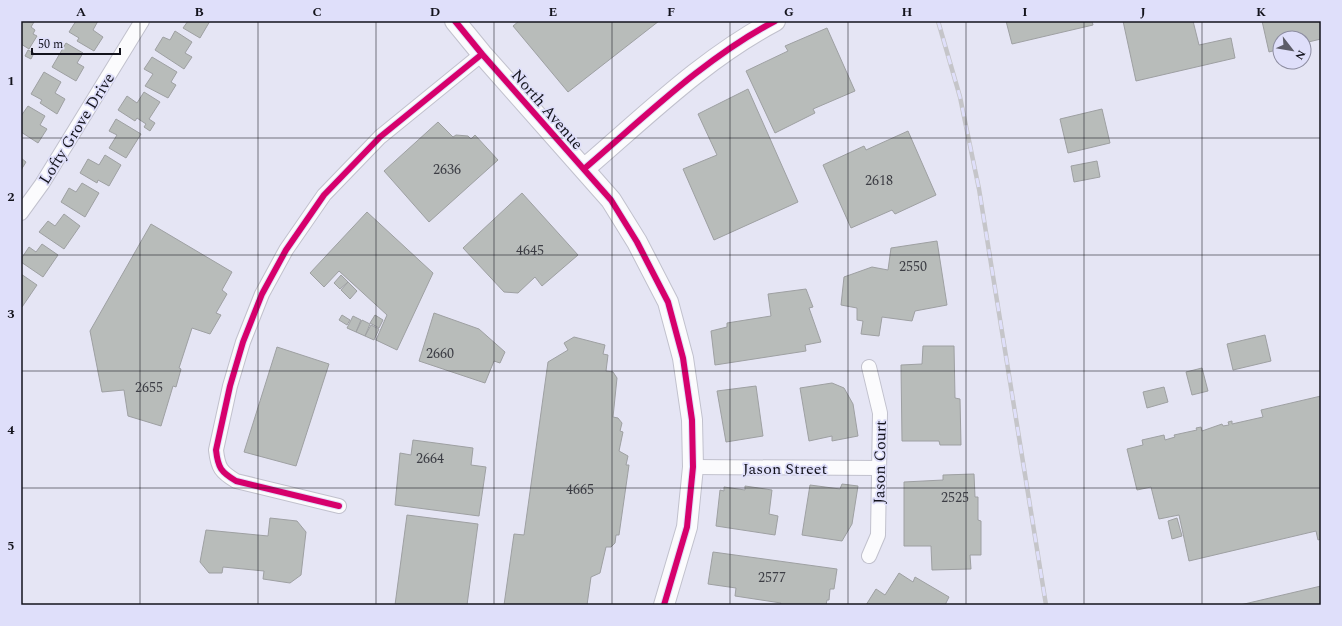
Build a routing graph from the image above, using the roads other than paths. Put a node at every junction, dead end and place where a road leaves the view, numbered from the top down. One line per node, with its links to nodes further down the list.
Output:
1 (142, 21): 6 (street, Lofty Grove Drive)
2 (455, 21): 4 (main road, North Avenue)
3 (774, 21): 5 (main road)
4 (482, 54): 5 (main road, North Avenue); 10 (street)
5 (584, 169): 8 (main road, North Avenue)
6 (21, 213)
7 (869, 367): 9 (street, Jason Court)
8 (693, 468): 9 (street, Jason Street); 12 (main road, North Avenue)
9 (878, 468): 11 (street, Jason Court)
10 (339, 506)
11 (869, 556)
12 (664, 605)

